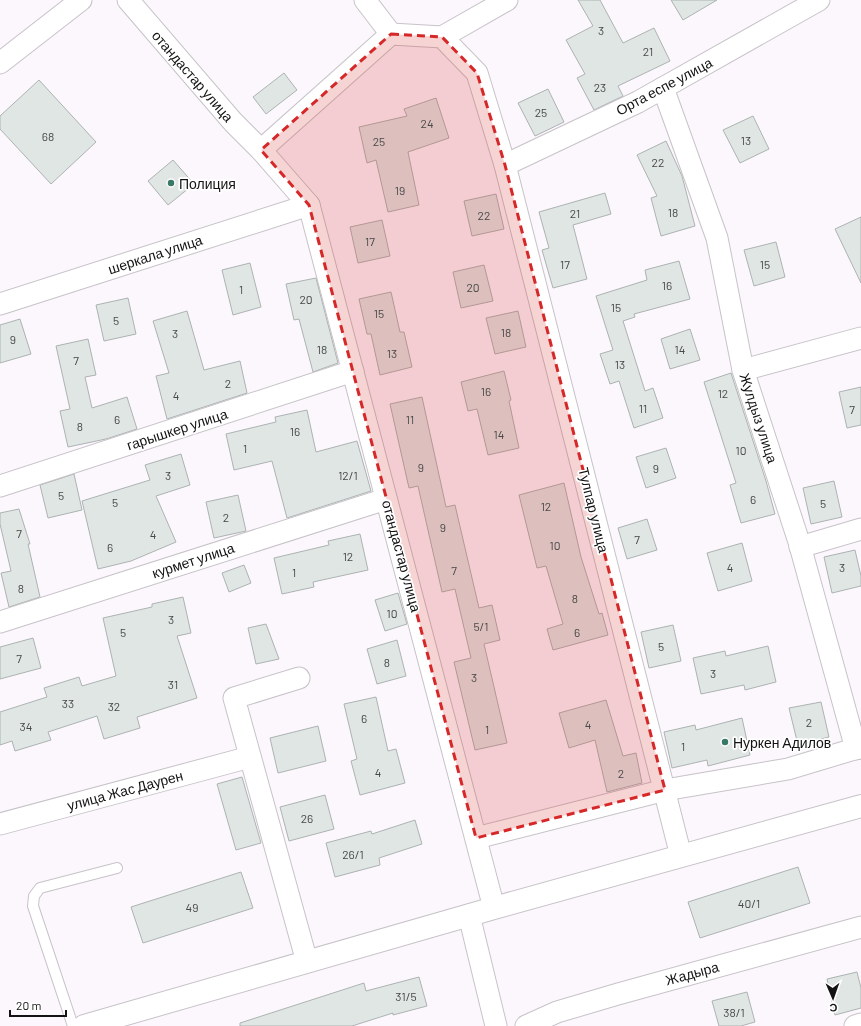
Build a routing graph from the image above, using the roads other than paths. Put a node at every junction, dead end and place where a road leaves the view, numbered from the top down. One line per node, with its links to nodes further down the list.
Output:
1 (81, 0): 8 (street)
2 (128, 0): 10 (street, отандастар улица)
3 (365, 0): 6 (street)
4 (507, 0): 7 (street)
5 (819, 0): 9 (street, Орта еспе улица)
6 (391, 34): 7 (street); 10 (street)
7 (442, 37): 11 (street, Тулпар улица)
8 (0, 63)
9 (664, 88): 11 (street, Орта еспе улица); 15 (street, Жулдыз улица)
10 (261, 150): 12 (street, отандастар улица)
11 (505, 165): 25 (street, Тулпар улица)
12 (309, 205): 13 (street, шеркала улица); 16 (street, отандастар улица)
13 (0, 304)
14 (861, 338): 15 (street)
15 (743, 370): 20 (street, Жулдыз улица)
16 (353, 371): 17 (street, гарышкер улица); 18 (street, отандастар улица)
17 (0, 486)
18 (386, 499): 21 (street, курмет улица); 28 (street, отандастар улица)
19 (861, 529): 20 (street)
20 (800, 547): 23 (street, Жулдыз улица)
21 (0, 622)
22 (299, 678): 24 (street)
23 (858, 748): 25 (street)
24 (250, 757): 27 (street, улица Жас Даурен); 34 (street)
25 (665, 790): 28 (street); 29 (street, Тулпар улица)
26 (861, 806): 29 (main road)
27 (0, 824)
28 (476, 838): 31 (street, отандастар улица)
29 (681, 856): 31 (main road)
30 (117, 868): 36 (lane)
31 (494, 908): 32 (main road)
32 (469, 915): 34 (main road); 38 (street)
33 (861, 927): 39 (street, Жадыра)
34 (306, 962): 37 (main road)
35 (861, 1024): 40 (street)
36 (73, 1026)
37 (84, 1026)
38 (496, 1026)
39 (526, 1026)
40 (855, 1026)

